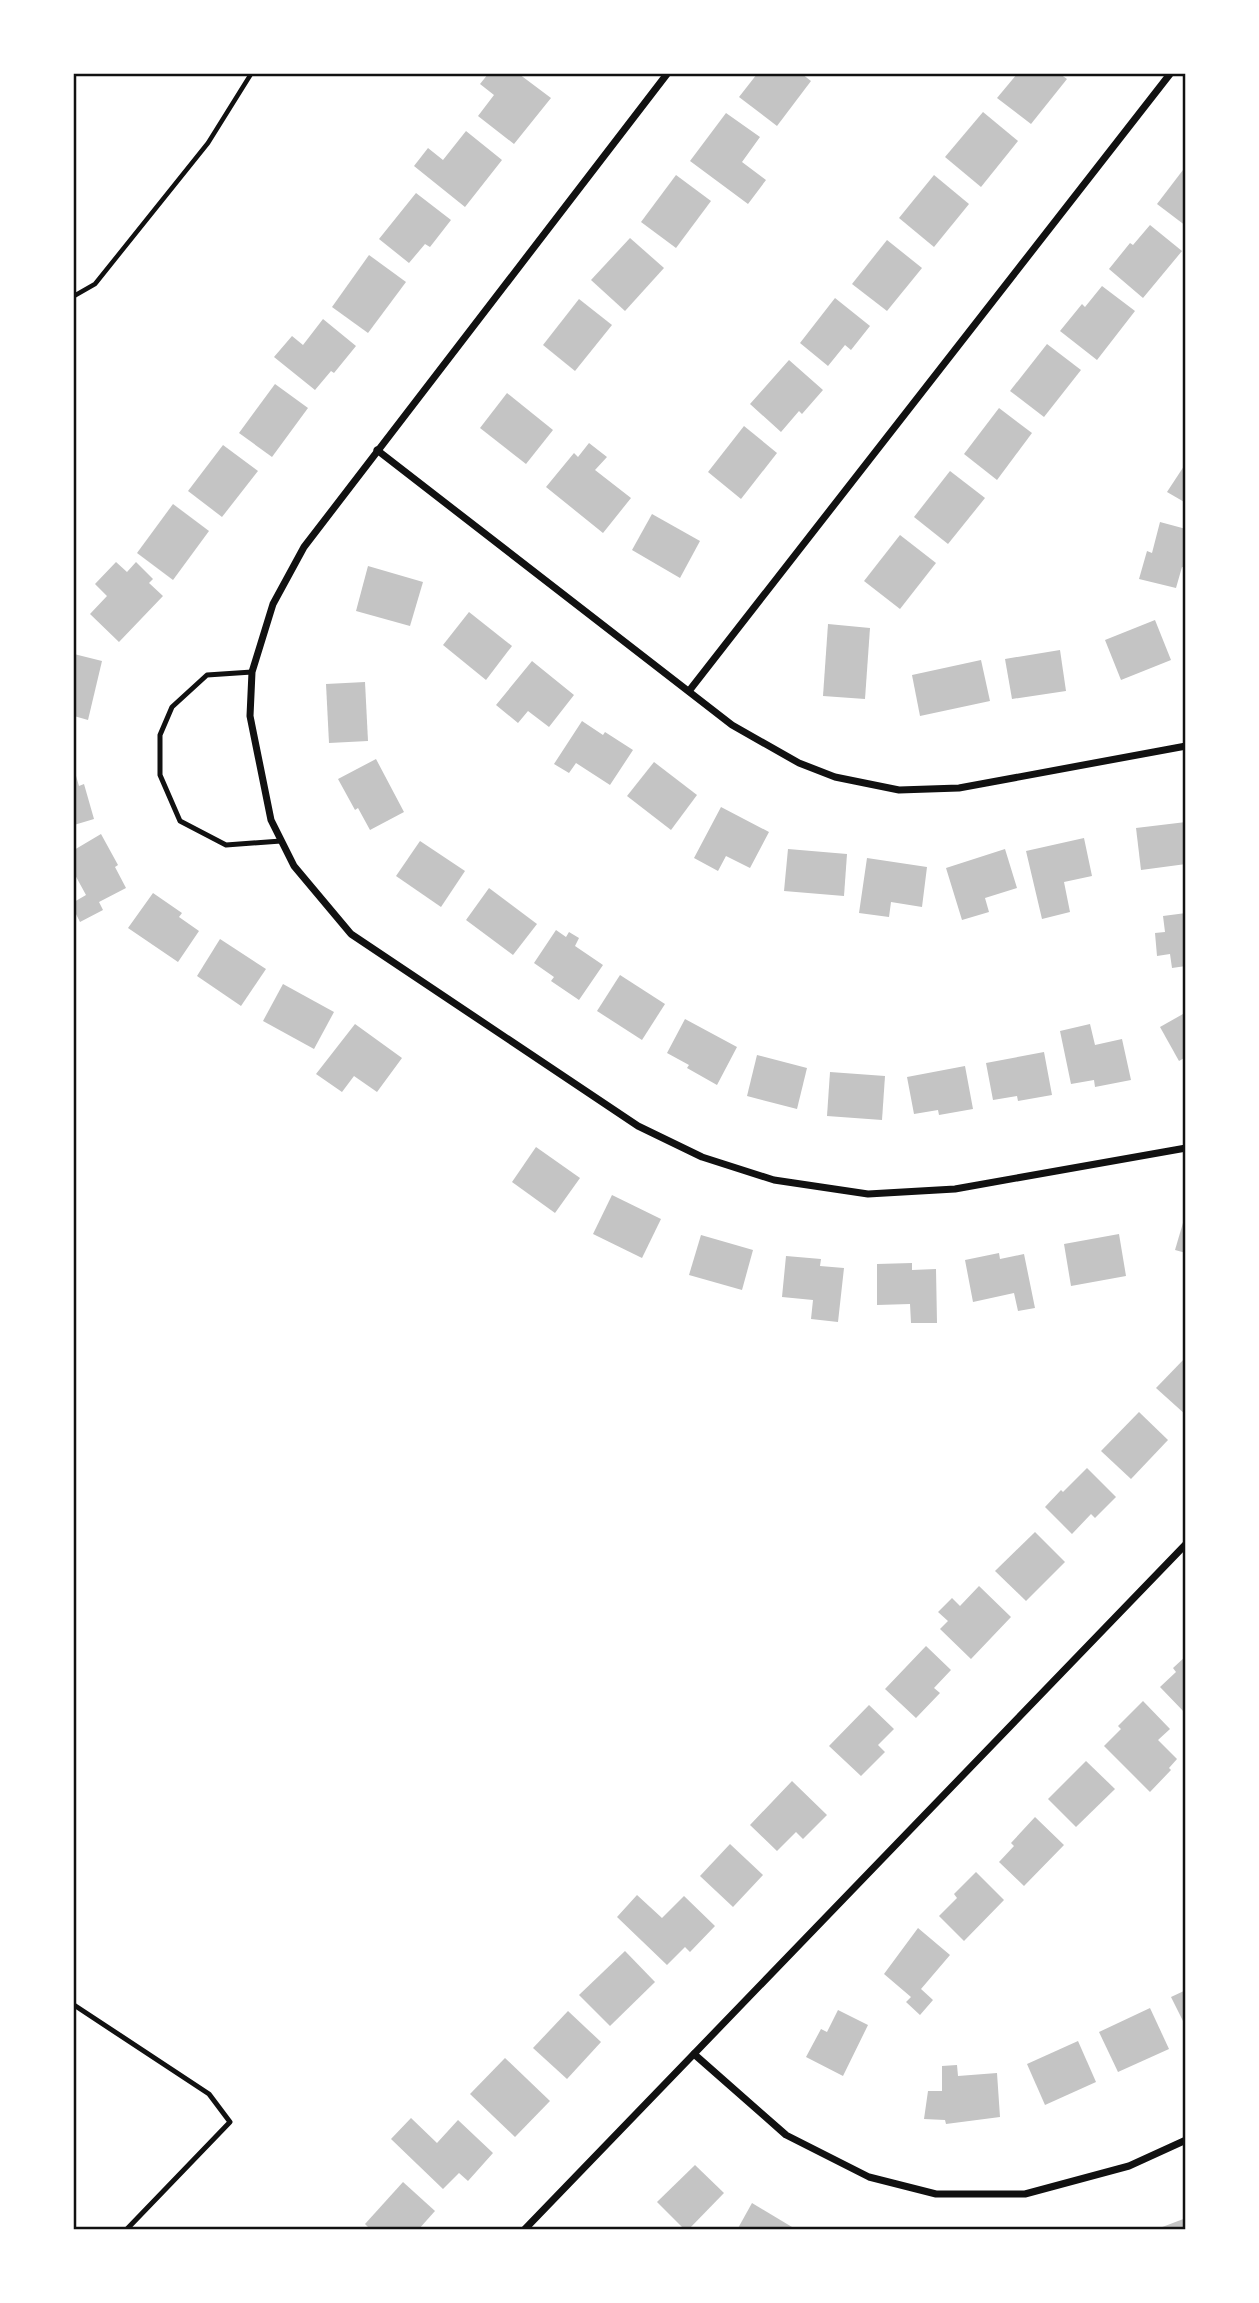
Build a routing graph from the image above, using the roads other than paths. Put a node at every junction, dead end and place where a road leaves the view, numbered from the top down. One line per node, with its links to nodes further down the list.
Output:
1 (667, 74): 3 (street)
2 (1170, 74): 5 (street)
3 (377, 450): 4 (street); 5 (street)
4 (253, 671): 7 (street); 7 (lane)
5 (689, 691): 6 (street)
6 (1185, 746)
7 (281, 841): 8 (street)
8 (1185, 1148)
9 (1185, 1544): 11 (street)
10 (74, 2005): 13 (lane)
11 (694, 2054): 12 (street); 14 (street)
12 (1185, 2140)
13 (126, 2230)
14 (524, 2230)

